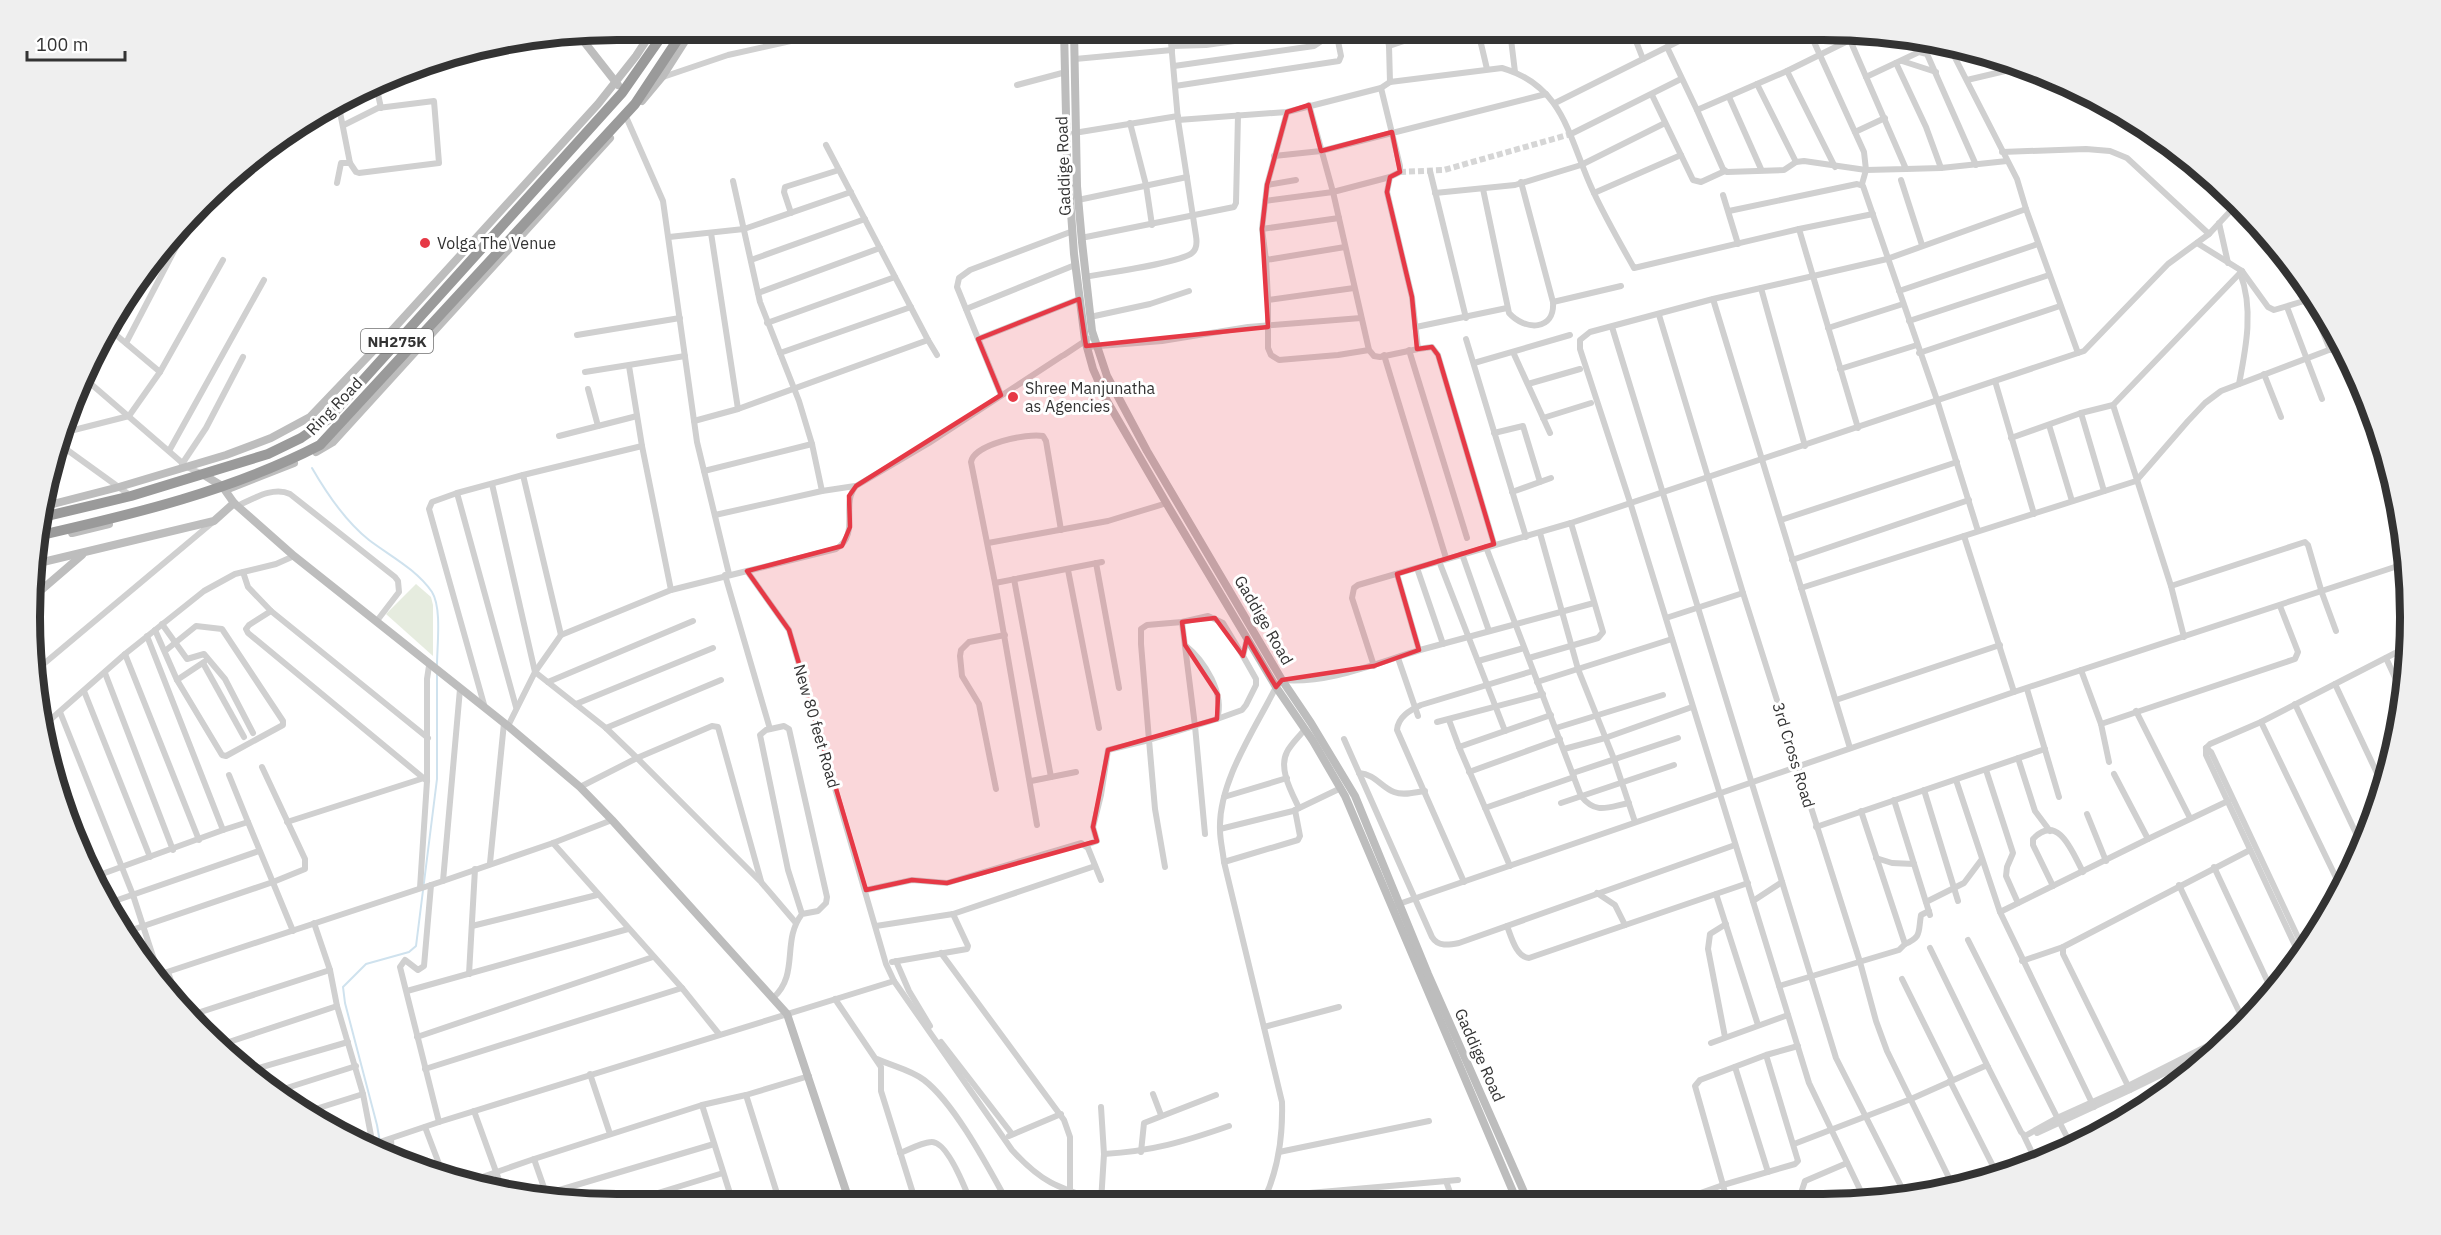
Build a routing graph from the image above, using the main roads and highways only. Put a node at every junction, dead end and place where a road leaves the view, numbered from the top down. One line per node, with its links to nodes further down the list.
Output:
1 (659, 40): 3 (highway, Ring Road / NH275K)
2 (678, 40): 4 (highway, Ring Road / NH275K)
3 (50, 515)
4 (47, 534)

